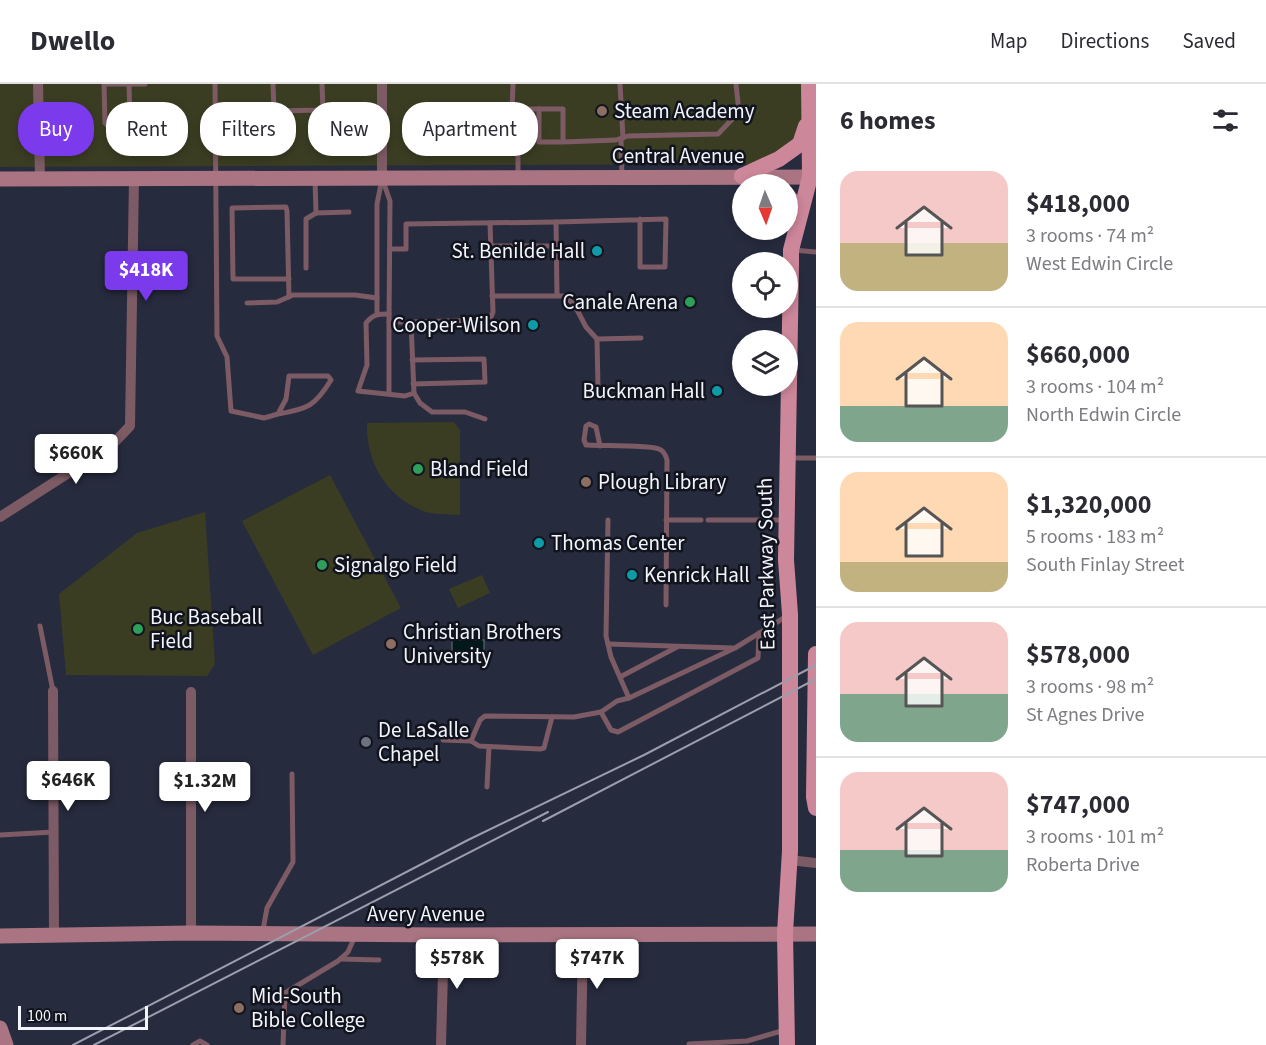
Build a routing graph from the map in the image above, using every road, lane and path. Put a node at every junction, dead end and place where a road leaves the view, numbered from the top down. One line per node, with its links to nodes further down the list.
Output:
1 (38, 84): 29 (street)
2 (129, 84): 2 (lane); 3 (lane)
3 (144, 84)
4 (215, 84): 25 (lane)
5 (273, 84): 6 (lane)
6 (322, 84)
7 (382, 84): 27 (street)
8 (513, 84): 12 (lane)
9 (620, 84): 15 (lane)
10 (736, 84): 15 (lane)
11 (809, 84): 14 (main road, East Parkway South)
12 (512, 102)
13 (539, 109): 16 (lane); 16 (lane)
14 (809, 117): 18 (main road); 23 (main road, East Parkway South)
15 (622, 139): 16 (lane); 21 (lane)
16 (563, 142)
17 (518, 156): 20 (lane)
18 (746, 174)
19 (732, 176): 21 (main road, Central Avenue)
20 (518, 177): 21 (main road, Central Avenue); 27 (main road, Central Avenue)
21 (622, 177)
22 (798, 177): 23 (main road, Central Avenue)
23 (813, 177): 35 (main road, East Parkway South)
24 (134, 178): 25 (main road, Central Avenue); 29 (main road, Central Avenue); 65 (street)
25 (216, 178): 26 (main road, Central Avenue); 60 (lane)
26 (315, 178): 27 (main road, Central Avenue); 31 (lane)
27 (382, 178): 39 (lane); 47 (lane)
28 (0, 179): 29 (main road, Central Avenue)
29 (40, 179)
30 (349, 212): 31 (lane)
31 (316, 213): 42 (lane)
32 (640, 219): 32 (lane); 33 (lane)
33 (556, 222): 34 (lane); 38 (lane)
34 (490, 223): 37 (lane); 39 (lane)
35 (798, 223)
36 (794, 240): 40 (main road, East Parkway South)
37 (491, 246): 38 (lane); 44 (lane)
38 (556, 246): 45 (lane)
39 (390, 249): 50 (lane)
40 (791, 250): 41 (lane); 63 (main road, East Parkway South)
41 (816, 252)
42 (306, 268)
43 (289, 279): 43 (lane); 46 (lane)
44 (492, 296): 45 (lane); 52 (lane)
45 (556, 296): 54 (lane)
46 (289, 297): 47 (lane); 48 (lane)
47 (377, 298): 49 (lane)
48 (247, 303)
49 (377, 314): 50 (lane); 59 (lane)
50 (389, 314): 51 (lane)
51 (389, 322): 52 (lane); 59 (lane)
52 (411, 322): 55 (lane)
53 (641, 338): 54 (lane)
54 (597, 339): 57 (lane)
55 (412, 360): 56 (lane); 56 (lane)
56 (413, 384): 58 (lane)
57 (598, 387)
58 (414, 393): 59 (lane); 61 (lane)
59 (389, 394)
60 (278, 414): 60 (lane)
61 (485, 419)
62 (600, 446): 67 (lane)
63 (788, 458): 64 (lane); 70 (main road, East Parkway South)
64 (816, 458)
65 (0, 517)
66 (608, 520): 75 (lane)
67 (666, 520): 68 (lane); 71 (lane)
68 (701, 520)
69 (708, 520): 70 (lane)
70 (786, 520): 72 (main road, East Parkway South)
71 (666, 605)
72 (790, 614): 74 (lane); 93 (main road, East Parkway South)
73 (40, 626): 80 (lane)
74 (759, 633): 77 (lane); 83 (lane)
75 (608, 645): 76 (lane); 79 (lane)
76 (678, 646): 77 (lane); 79 (lane)
77 (735, 648): 82 (lane)
78 (816, 654): 90 (main road)
79 (620, 677): 82 (lane)
80 (53, 691): 91 (street)
81 (191, 692): 95 (street)
82 (629, 699): 83 (lane)
83 (601, 712): 84 (lane)
84 (552, 717): 86 (lane); 87 (lane)
85 (442, 740): 86 (lane)
86 (471, 741): 87 (lane)
87 (489, 747): 89 (lane)
88 (292, 774): 99 (lane)
89 (487, 787)
90 (816, 808)
91 (54, 832): 92 (lane); 98 (street)
92 (0, 835)
93 (789, 860): 94 (street); 96 (main road, East Parkway South)
94 (816, 862)
95 (191, 933): 98 (main road, Avery Avenue); 99 (main road, Avery Avenue)
96 (785, 933): 97 (main road, Avery Avenue); 102 (main road, Avery Avenue); 107 (main road, East Parkway South)
97 (816, 933)
98 (54, 934): 103 (main road, Avery Avenue)
99 (262, 934): 100 (main road, Avery Avenue)
100 (356, 934): 101 (main road, Avery Avenue); 104 (lane)
101 (444, 935): 102 (main road, Avery Avenue); 113 (street)
102 (583, 935): 114 (street)
103 (0, 936)
104 (341, 959): 105 (lane); 112 (lane)
105 (380, 960)
106 (0, 1028): 109 (main road)
107 (787, 1037): 108 (lane)
108 (689, 1044)
109 (6, 1045)
110 (193, 1045): 111 (lane)
111 (207, 1045)
112 (283, 1045)
113 (441, 1045)
114 (581, 1045)

